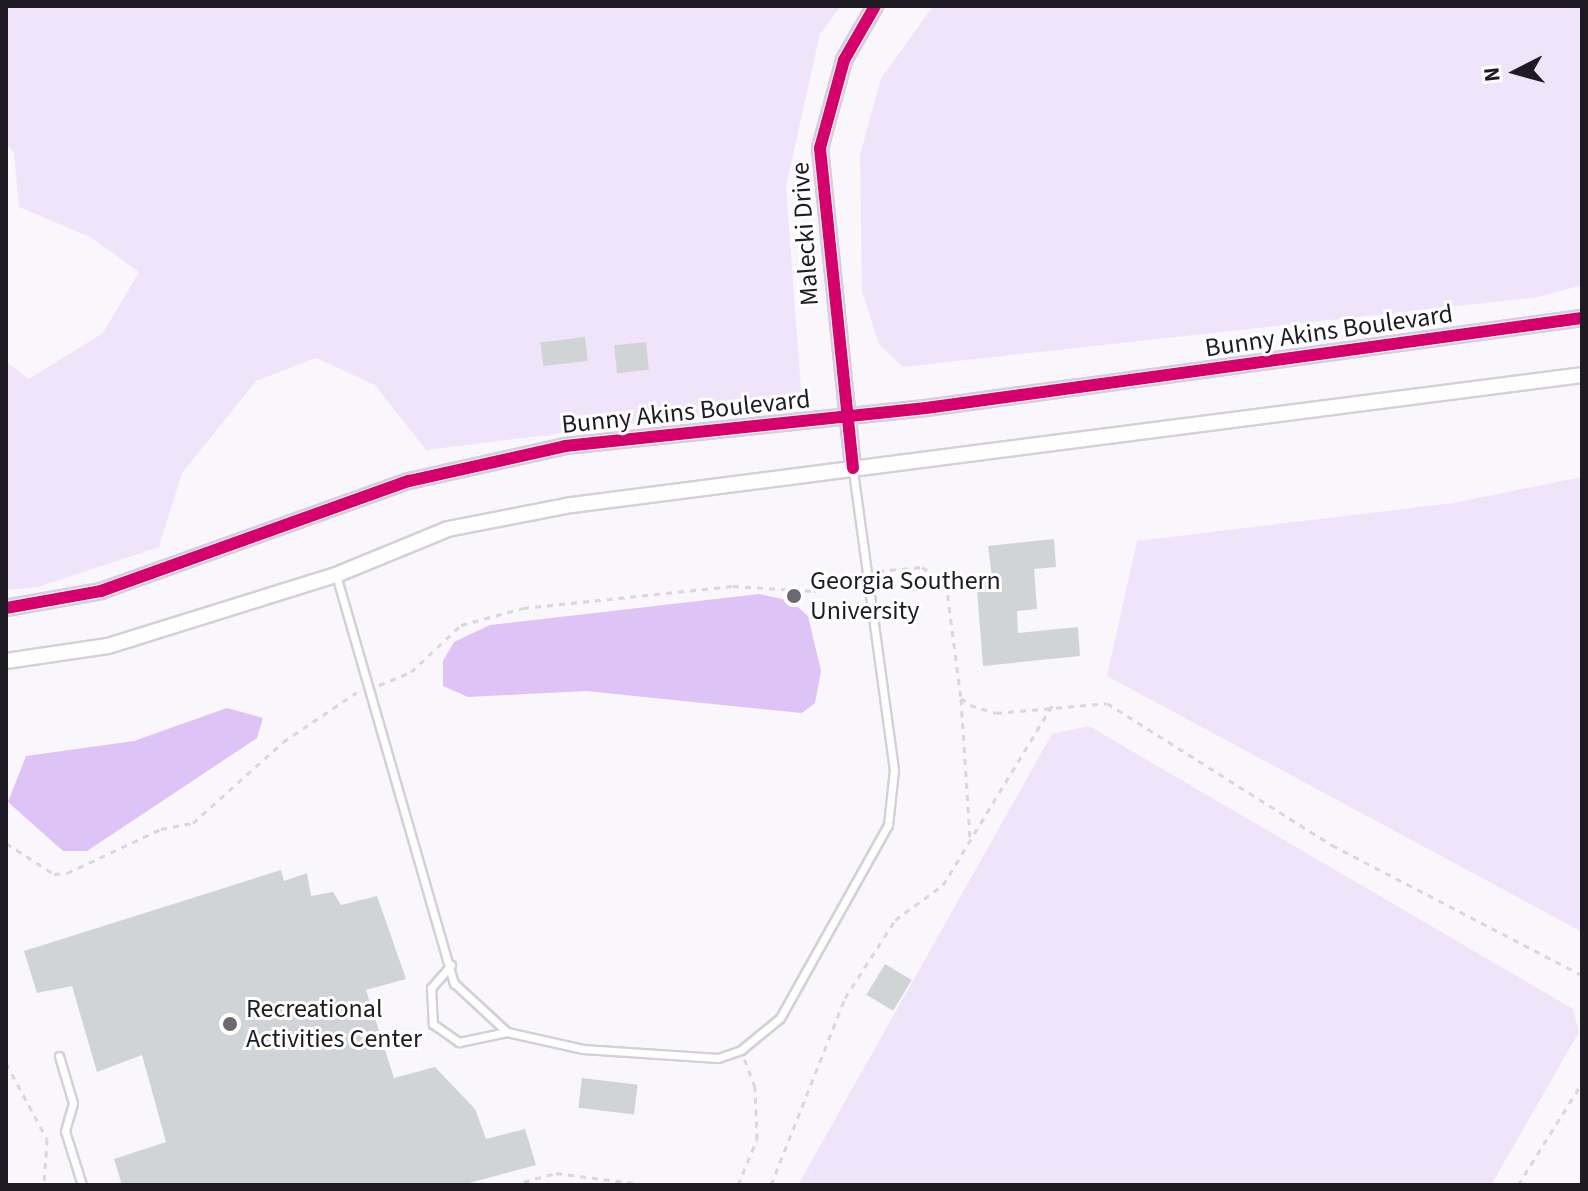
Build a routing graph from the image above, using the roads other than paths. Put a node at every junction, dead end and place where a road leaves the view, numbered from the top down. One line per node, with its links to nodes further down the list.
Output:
1 (875, 6): 4 (street, Malecki Drive)
2 (1582, 318): 4 (street, Bunny Akins Boulevard)
3 (1582, 375): 5 (street)
4 (846, 416): 5 (street, Malecki Drive); 7 (street, Bunny Akins Boulevard)
5 (853, 468): 6 (street); 10 (lane)
6 (336, 575): 8 (street); 9 (lane)
7 (6, 608)
8 (6, 661)
9 (451, 965): 10 (lane); 10 (lane)
10 (507, 1032)
11 (59, 1056): 12 (lane)
12 (82, 1185)

